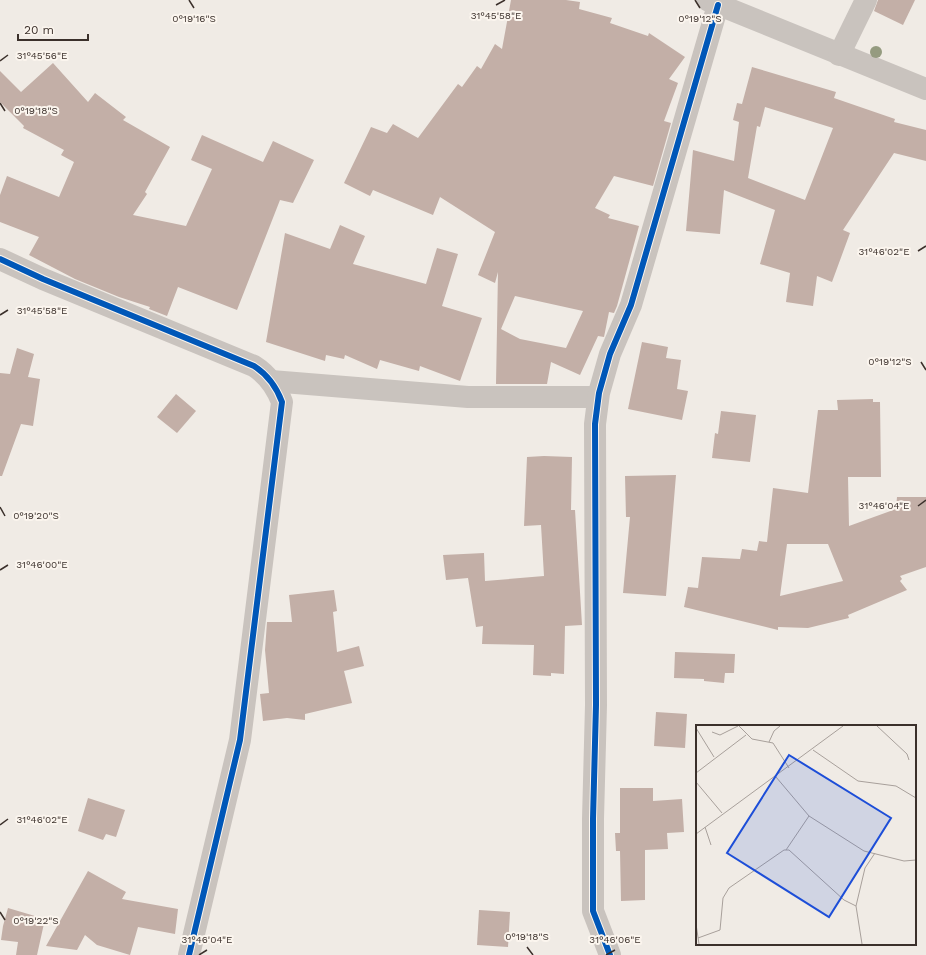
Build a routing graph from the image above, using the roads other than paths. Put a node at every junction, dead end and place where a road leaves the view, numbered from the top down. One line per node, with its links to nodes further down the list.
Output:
1 (866, 0): 3 (street)
2 (712, 3): 3 (street); 7 (street)
3 (839, 55): 4 (street)
4 (926, 89)
5 (0, 260): 6 (street)
6 (271, 381): 7 (street); 8 (street)
7 (598, 397): 9 (street)
8 (189, 955)
9 (610, 955)

